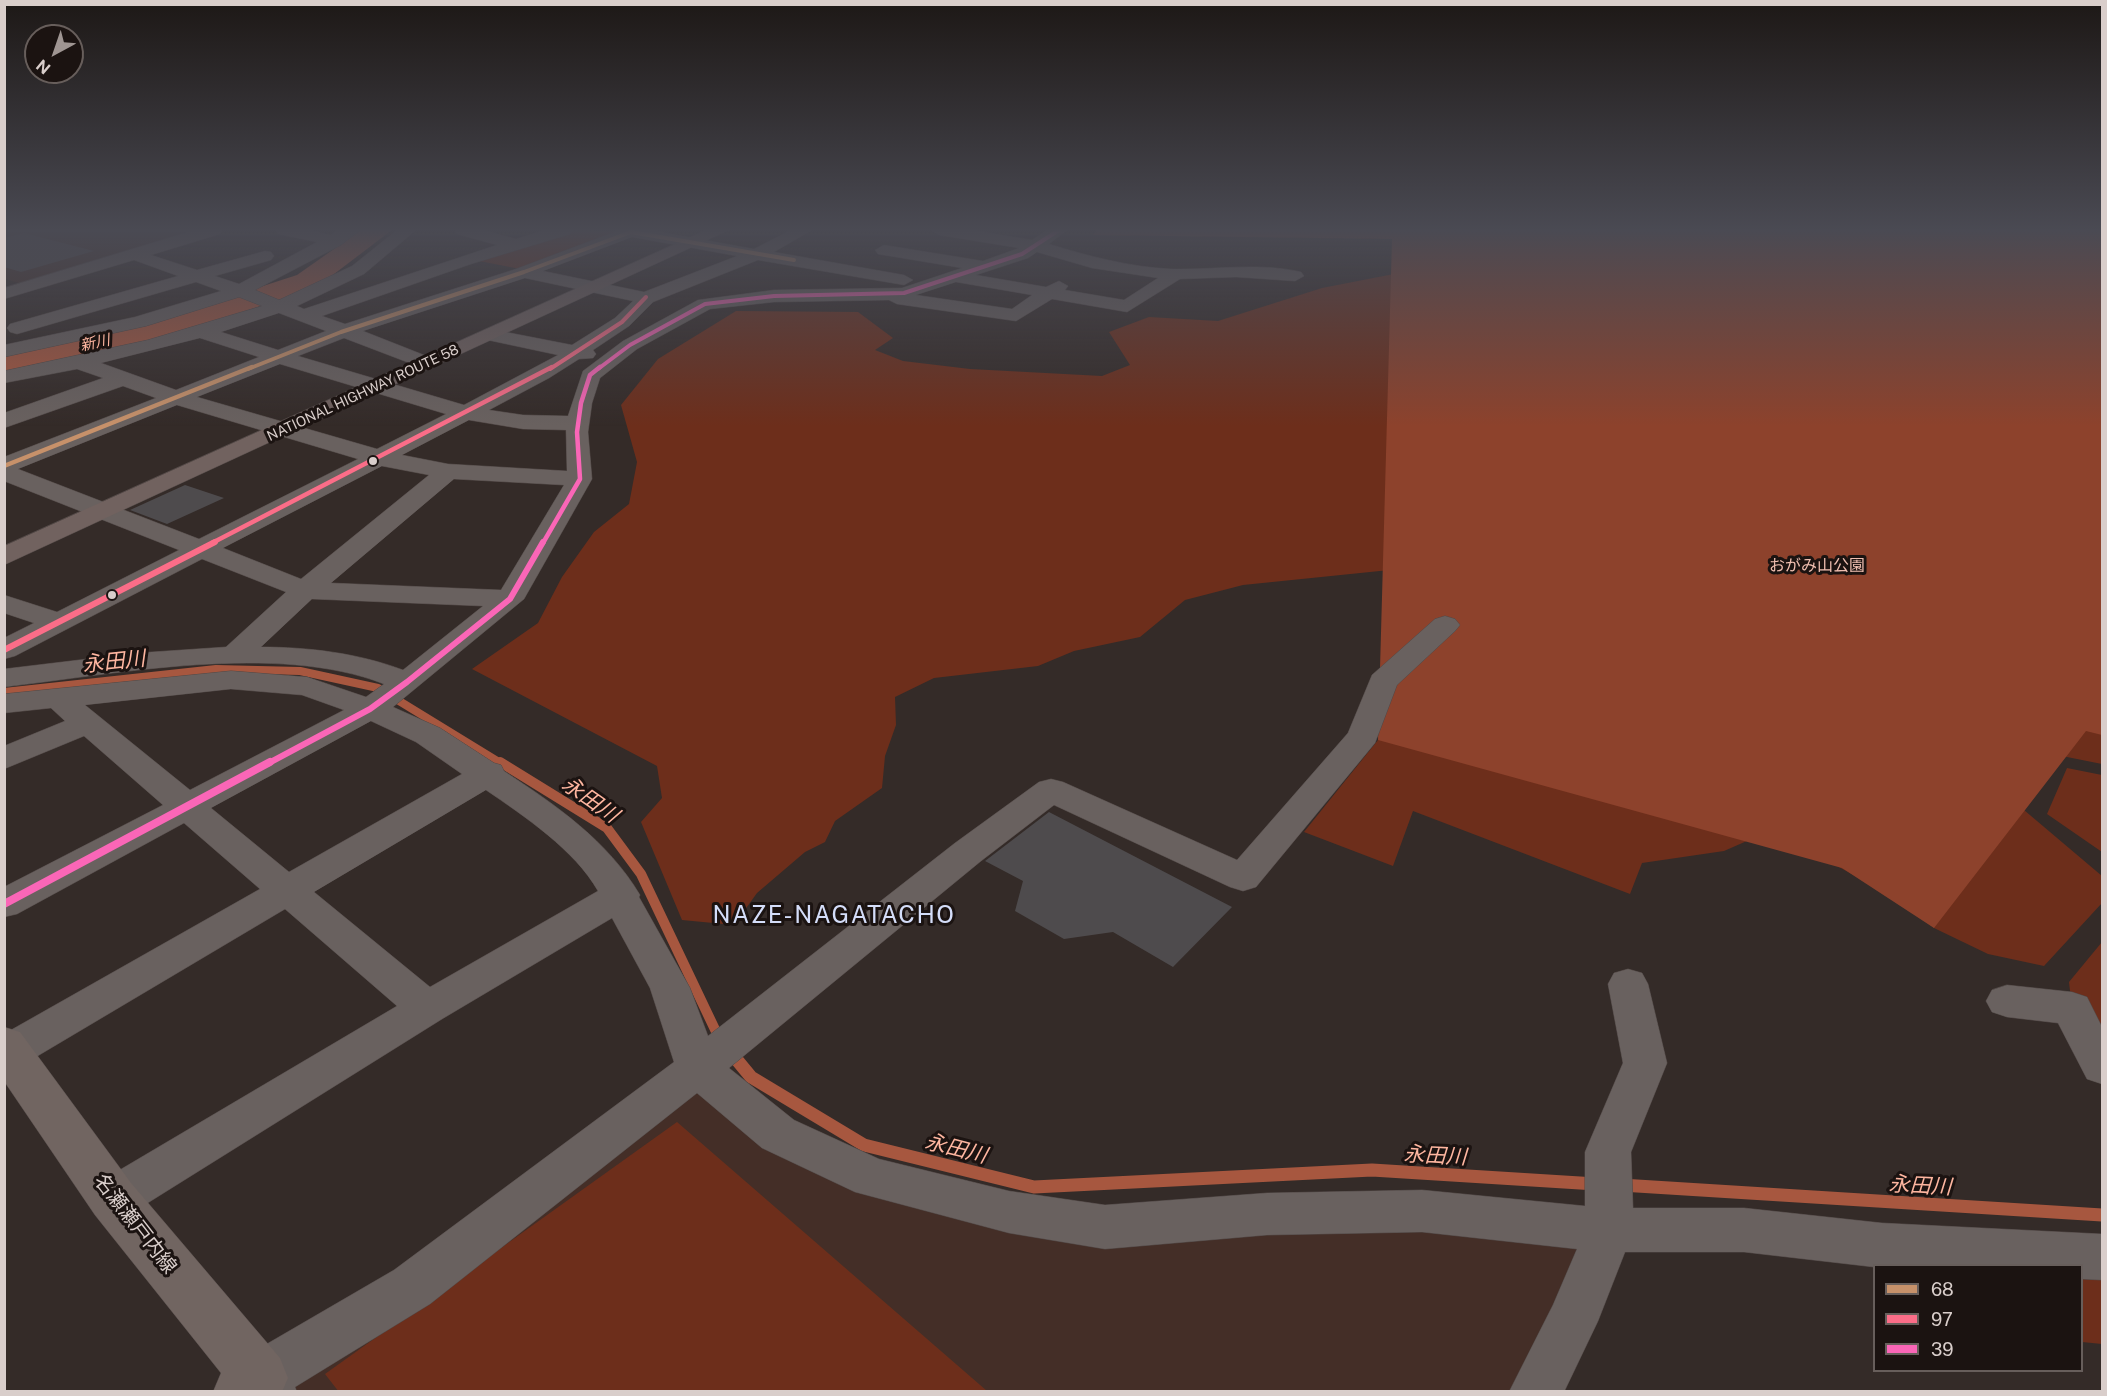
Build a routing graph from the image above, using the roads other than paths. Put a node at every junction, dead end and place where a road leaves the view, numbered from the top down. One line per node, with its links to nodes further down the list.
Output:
1 (74, 295): 17 (street)
2 (135, 295): 17 (street)
3 (234, 295): 24 (street)
4 (247, 295): 18 (street)
5 (310, 295): 18 (street)
6 (362, 295): 19 (street)
7 (453, 295): 22 (street)
8 (577, 295): 23 (highway, NATIONAL HIGHWAY ROUTE 58)
9 (633, 295): 16 (street)
10 (653, 295): 16 (street)
11 (864, 295): 28 (street)
12 (881, 295): 13 (street)
13 (1045, 295)
14 (1067, 295): 15 (street)
15 (1144, 295)
16 (646, 298): 26 (street)
17 (104, 304): 20 (street)
18 (274, 306): 19 (street); 21 (street)
19 (301, 316): 22 (street)
20 (11, 326): 24 (street)
21 (200, 332): 27 (street); 29 (street)
22 (341, 332): 27 (street); 30 (street)
23 (490, 335): 26 (street); 30 (highway, NATIONAL HIGHWAY ROUTE 58)
24 (50, 342): 25 (street)
25 (4, 351)
26 (575, 352): 28 (street); 35 (street)
27 (275, 357): 33 (street); 34 (street)
28 (611, 360): 37 (street)
29 (80, 363): 31 (street); 32 (street)
30 (427, 363): 33 (highway, NATIONAL HIGHWAY ROUTE 58)
31 (4, 377)
32 (121, 379): 34 (street); 36 (street)
33 (375, 387): 35 (street); 38 (highway, NATIONAL HIGHWAY ROUTE 58)
34 (177, 398): 38 (street); 40 (street)
35 (467, 413): 37 (street); 39 (street)
36 (4, 421)
37 (578, 423): 43 (street)
38 (285, 430): 39 (street); 44 (highway, NATIONAL HIGHWAY ROUTE 58)
39 (380, 458): 41 (street); 45 (street)
40 (4, 466)
41 (448, 471): 43 (street); 47 (street)
42 (4, 472): 44 (street)
43 (580, 478): 48 (street)
44 (107, 511): 45 (street); 46 (highway, NATIONAL HIGHWAY ROUTE 58)
45 (200, 550): 47 (street); 50 (street)
46 (4, 557)
47 (305, 590): 48 (street); 53 (street)
48 (510, 599): 55 (street)
49 (4, 603): 50 (street)
50 (59, 622): 52 (street)
51 (1445, 625): 71 (street)
52 (4, 650)
53 (233, 656): 54 (street); 55 (street)
54 (4, 678)
55 (407, 682): 58 (street)
56 (59, 699): 57 (street); 58 (street); 59 (street)
57 (4, 704)
58 (370, 709): 61 (street); 62 (street)
59 (87, 723): 60 (street); 62 (street)
60 (4, 759)
61 (489, 773): 63 (street); 64 (street)
62 (187, 807): 63 (street); 65 (street)
63 (288, 891): 68 (street); 69 (street)
64 (621, 895): 68 (street); 71 (street)
65 (4, 904)
66 (1628, 984): 73 (street)
67 (2007, 1001): 70 (street)
68 (427, 1008): 72 (street)
69 (6, 1051): 72 (main road, 名瀬瀬戸内線)
70 (2103, 1067)
71 (698, 1068): 73 (street); 75 (street)
72 (113, 1199): 75 (main road, 名瀬瀬戸内線)
73 (1609, 1230): 74 (street); 76 (street)
74 (2103, 1257)
75 (257, 1387)
76 (1536, 1392)

